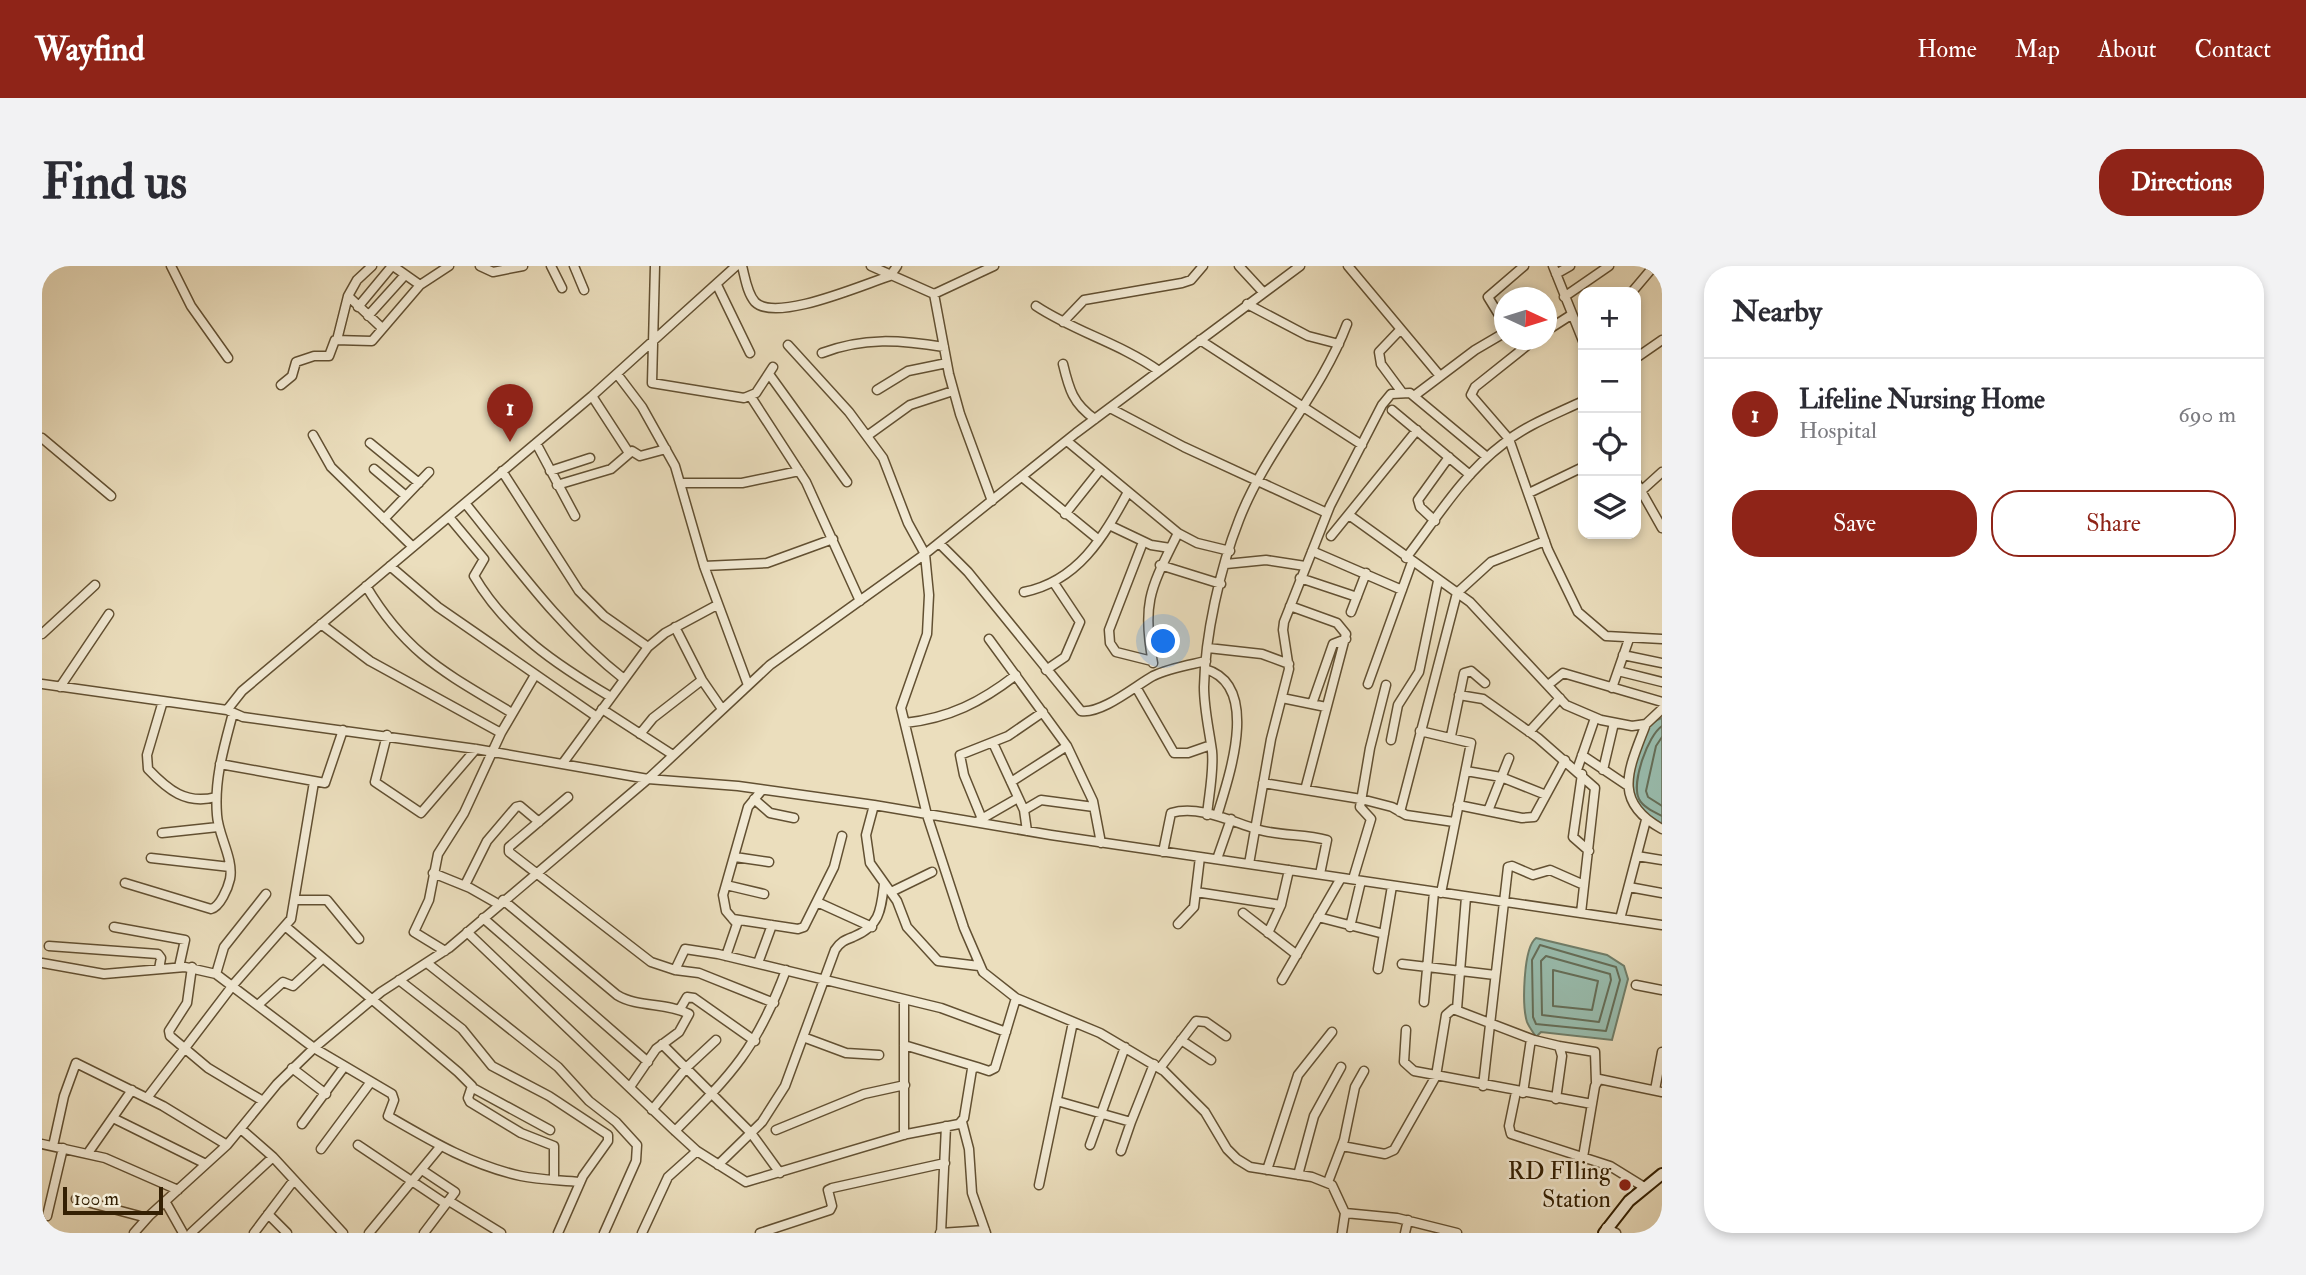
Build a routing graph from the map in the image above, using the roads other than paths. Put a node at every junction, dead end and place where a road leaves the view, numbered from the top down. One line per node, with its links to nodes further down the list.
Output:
1 (171, 266): 61 (street)
2 (372, 266): 35 (street)
3 (392, 266): 24 (street); 40 (street)
4 (449, 266): 26 (street)
5 (480, 266): 6 (street)
6 (523, 266)
7 (551, 266): 30 (street)
8 (574, 266): 31 (street)
9 (655, 266): 53 (street)
10 (736, 266): 27 (street)
11 (742, 266): 25 (street)
12 (871, 266): 25 (street)
13 (897, 266): 25 (street)
14 (995, 266): 34 (street)
15 (1203, 266): 43 (street)
16 (1239, 266): 33 (street)
17 (1300, 266): 33 (street)
18 (1348, 266): 48 (street)
19 (1524, 266): 28 (street)
20 (1570, 266): 23 (street)
21 (1609, 266): 36 (street)
22 (1654, 266): 29 (street)
23 (1555, 270): 36 (street)
24 (405, 275): 26 (street); 42 (street)
25 (891, 276): 34 (street)
26 (420, 285): 46 (street)
27 (717, 285): 53 (street); 58 (street)
28 (1499, 287)
29 (1636, 287)
30 (562, 288)
31 (584, 290)
32 (1494, 291): 39 (street)
33 (1263, 292): 37 (street)
34 (934, 294): 56 (street)
35 (348, 296): 40 (street); 49 (street)
36 (1564, 297): 41 (street)
37 (1247, 304): 50 (street); 54 (street)
38 (1036, 306): 43 (street)
39 (1494, 306)
40 (358, 307): 42 (street)
41 (1571, 314): 45 (street); 47 (street)
42 (368, 316): 46 (street)
43 (1063, 322): 64 (street)
44 (1347, 324): 54 (street)
45 (1557, 324)
46 (383, 328): 49 (street)
47 (1578, 330)
48 (1399, 331): 66 (street); 70 (street)
49 (337, 340): 67 (street)
50 (1200, 340): 64 (street); 76 (street)
51 (1494, 340): 66 (street)
52 (1662, 340): 60 (street)
53 (651, 343): 65 (street); 73 (street)
54 (1339, 344): 76 (street)
55 (788, 345): 81 (street)
56 (944, 347): 59 (street); 62 (street)
57 (1521, 350): 83 (street)
58 (750, 353)
59 (822, 354)
60 (1641, 355)
61 (228, 358)
62 (947, 363): 68 (street); 69 (street)
63 (1063, 364): 78 (street)
64 (1159, 371): 75 (street)
65 (617, 374): 71 (street); 88 (street)
66 (1440, 376): 72 (street)
67 (281, 385)
68 (877, 390)
69 (953, 391): 81 (street); 114 (street)
70 (1401, 391): 72 (street); 87 (street)
71 (592, 396): 86 (street); 89 (street)
72 (1414, 396): 91 (street)
73 (751, 397): 98 (street); 104 (street)
74 (1578, 404): 83 (street)
75 (1110, 408): 78 (street); 103 (street)
76 (1301, 408): 87 (street); 103 (street)
77 (1392, 410): 79 (street)
78 (1095, 419): 84 (street)
79 (1417, 430): 90 (street); 118 (street)
80 (313, 435): 121 (street)
81 (867, 436): 136 (street)
82 (42, 438): 112 (street)
83 (1509, 439): 91 (street); 110 (street)
84 (1067, 441): 95 (street); 102 (street)
85 (370, 443): 105 (street)
86 (536, 443): 96 (street); 97 (street)
87 (1362, 445): 116 (street)
88 (666, 449): 89 (street); 106 (street)
89 (629, 453): 107 (street)
90 (1450, 457): 101 (street); 122 (street)
91 (1487, 457): 101 (street)
92 (590, 458): 97 (street)
93 (374, 469): 113 (street)
94 (1578, 469): 110 (street)
95 (1100, 470): 109 (street); 117 (street)
96 (502, 471): 115 (street); 166 (street)
97 (550, 471): 107 (street)
98 (799, 471): 106 (street); 127 (street)
99 (429, 472): 105 (street)
100 (1662, 472): 108 (street)
101 (1470, 475): 122 (street)
102 (1022, 477): 114 (street); 117 (street)
103 (1256, 480): 116 (street); 134 (street)
104 (847, 482)
105 (419, 483): 113 (street)
106 (681, 483): 141 (street)
107 (557, 485): 119 (street)
108 (1641, 491)
109 (1128, 492): 123 (street); 125 (street)
110 (1529, 493): 129 (street)
111 (1641, 494): 124 (street)
112 (111, 496)
113 (406, 496): 121 (street)
114 (992, 501): 131 (street)
115 (465, 503): 120 (street); 178 (street)
116 (1327, 513): 135 (street)
117 (1065, 514): 128 (street)
118 (1349, 515): 126 (street); 137 (street)
119 (575, 516)
120 (449, 517): 132 (street); 191 (street)
121 (384, 519): 132 (street)
122 (1435, 521): 137 (street)
123 (1109, 525): 128 (street); 130 (street)
124 (1662, 528)
125 (1178, 533): 133 (street); 134 (street)
126 (1331, 536)
127 (833, 539): 141 (street); 154 (street)
128 (1099, 540): 146 (street)
129 (1545, 541): 152 (street); 165 (street)
130 (1143, 542): 133 (street); 169 (street)
131 (939, 543): 136 (street); 173 (street)
132 (413, 547): 140 (street)
133 (1170, 548): 139 (street)
134 (1230, 551): 138 (street)
135 (1312, 551): 142 (street); 143 (street)
136 (925, 554): 154 (street); 205 (street)
137 (1409, 560): 145 (street); 150 (street)
138 (1226, 564): 142 (street); 147 (street)
139 (1160, 565): 147 (street); 169 (street)
140 (390, 566): 149 (street); 175 (street)
141 (704, 566): 155 (street)
142 (1305, 566): 144 (street)
143 (1366, 573): 150 (street); 153 (street)
144 (1300, 578): 153 (street); 156 (street)
145 (1438, 581): 152 (street); 215 (street)
146 (1054, 583): 151 (street); 173 (street)
147 (1221, 584): 167 (street)
148 (95, 585): 161 (street)
149 (366, 586): 159 (street); 202 (street)
150 (1402, 590): 183 (street)
151 (1024, 592)
152 (1457, 593): 186 (street); 209 (street)
153 (1357, 597): 157 (street)
154 (860, 600): 184 (street)
155 (717, 605): 160 (street); 184 (street)
156 (1290, 606): 164 (street); 171 (street)
157 (1351, 612)
158 (109, 614): 187 (street)
159 (321, 624): 200 (street); 211 (street)
160 (675, 627): 166 (street); 179 (street)
161 (42, 634)
162 (1660, 637): 165 (street)
163 (989, 639): 176 (street)
164 (1346, 639): 195 (street); 197 (street)
165 (1629, 639): 168 (street)
166 (648, 647): 178 (street)
167 (1208, 648): 171 (street); 172 (street)
168 (1623, 655): 170 (street); 174 (street)
169 (1153, 661): 177 (street)
170 (1662, 663)
171 (1289, 664): 192 (street)
172 (1206, 665): 177 (street); 217 (street); 252 (street)
173 (1046, 670): 188 (street)
174 (1618, 671): 180 (street); 189 (street)
175 (535, 675): 202 (street); 203 (street)
176 (1016, 675): 201 (street); 205 (street)
177 (1155, 675): 188 (street)
178 (624, 679): 191 (street)
179 (702, 680): 199 (street); 212 (street)
180 (1662, 682)
181 (1485, 683): 190 (street)
182 (42, 684): 187 (street)
183 (1368, 684)
184 (748, 685): 199 (street)
185 (1387, 685): 243 (street)
186 (1548, 685): 189 (street); 193 (street)
187 (60, 687): 194 (street)
188 (1136, 687): 217 (street)
189 (1612, 688): 196 (street)
190 (1459, 695): 210 (street); 214 (street)
191 (611, 697): 198 (street)
192 (1282, 698): 195 (street); 234 (street)
193 (1560, 698): 204 (street); 210 (street)
194 (163, 701): 200 (street); 239 (street)
195 (1312, 704): 197 (street)
196 (1662, 706): 207 (street)
197 (1326, 707): 237 (street)
198 (603, 709): 203 (street); 212 (street)
199 (722, 709): 221 (street)
200 (230, 711): 208 (street); 226 (street)
201 (1043, 712): 216 (street); 218 (street)
202 (512, 713): 211 (street)
203 (597, 717): 225 (street)
204 (1595, 718): 206 (street); 222 (street)
205 (905, 723): 250 (street)
206 (1614, 723): 207 (street); 227 (street)
207 (1646, 724): 235 (street)
208 (343, 730): 213 (street); 232 (street)
209 (1420, 731): 214 (street); 249 (street)
210 (1529, 732): 224 (street)
211 (500, 733): 220 (street)
212 (640, 734): 221 (street)
213 (387, 735): 219 (street); 219 (street)
214 (1451, 736): 228 (street)
215 (1391, 740)
216 (993, 743): 233 (street); 256 (street)
217 (1211, 745): 251 (street)
218 (1067, 746): 233 (street); 246 (street)
219 (475, 749): 220 (street)
220 (492, 751): 225 (street); 279 (street)
221 (673, 755): 231 (street)
222 (1582, 755): 227 (street); 229 (street)
223 (1509, 758): 230 (street)
224 (1564, 760): 229 (street); 238 (street)
225 (563, 763): 231 (street)
226 (220, 764): 232 (street); 239 (street)
227 (1603, 770): 235 (street)
228 (1465, 771): 230 (street); 245 (street)
229 (1579, 772): 266 (street); 266 (street)
230 (1501, 777): 238 (street); 248 (street)
231 (648, 779): 236 (street); 280 (street)
232 (314, 782): 298 (street)
233 (1010, 782): 241 (street)
234 (1263, 783): 237 (street); 260 (street)
235 (1628, 786): 255 (street)
236 (762, 790): 242 (street); 244 (street)
237 (1305, 790): 243 (street)
238 (1546, 795): 248 (street)
239 (216, 797): 259 (street)
240 (568, 797): 257 (street)
241 (1018, 798): 247 (street); 256 (street)
242 (754, 799): 253 (street); 271 (street)
243 (1361, 799): 249 (street); 283 (street)
244 (874, 805): 250 (street); 285 (street)
245 (1458, 806): 248 (street); 258 (street)
246 (1094, 807): 247 (street); 265 (street)
247 (1024, 810): 262 (street)
248 (1488, 811)
249 (1400, 812): 258 (street)
250 (927, 815): 256 (street); 329 (street)
251 (1207, 815): 252 (street); 267 (street)
252 (1217, 816): 254 (street)
253 (794, 818)
254 (1231, 819): 260 (street); 272 (street)
255 (1646, 820): 261 (street); 268 (street)
256 (979, 821): 262 (street)
257 (539, 822): 280 (street); 287 (street)
258 (1454, 822): 293 (street)
259 (218, 827): 263 (street); 276 (street)
260 (1255, 829): 275 (street); 281 (street)
261 (1662, 829)
262 (1027, 831): 265 (street)
263 (162, 833)
264 (842, 835): 300 (street)
265 (1101, 843): 267 (street)
266 (1589, 851): 286 (street)
267 (1163, 852): 269 (street)
268 (1637, 856): 273 (street); 290 (street)
269 (1200, 857): 272 (street); 291 (street)
270 (151, 858): 276 (street)
271 (735, 858): 274 (street); 288 (street)
272 (1217, 859): 275 (street)
273 (1662, 860)
274 (769, 862)
275 (1249, 864): 277 (street)
276 (230, 867): 284 (street)
277 (1289, 870): 281 (street); 302 (street)
278 (932, 872): 292 (street)
279 (433, 873): 287 (street); 321 (street)
280 (536, 873): 299 (street); 335 (street)
281 (1320, 874): 282 (street)
282 (1341, 877): 283 (street); 305 (street)
283 (1357, 880): 289 (street); 315 (street)
284 (125, 883)
285 (884, 884): 292 (street); 314 (street)
286 (1584, 885): 301 (street); 304 (street)
287 (465, 886): 299 (street)
288 (726, 886): 296 (street); 307 (street)
289 (1392, 886): 293 (street); 318 (street)
290 (1629, 887): 294 (street); 308 (street)
291 (1196, 891): 302 (street); 309 (street)
292 (891, 892): 329 (street)
293 (1437, 893): 297 (street); 332 (street)
294 (1662, 893)
295 (266, 894): 338 (street)
296 (764, 894)
297 (1466, 897): 301 (street); 337 (street)
298 (295, 901): 312 (street); 319 (street)
299 (500, 902): 306 (street); 352 (street)
300 (817, 902): 310 (street); 314 (street)
301 (1502, 902): 304 (street); 339 (street)
302 (1282, 905): 317 (street)
303 (1243, 913): 317 (street)
304 (1581, 914): 308 (street)
305 (1318, 917): 315 (street); 322 (street)
306 (483, 918): 316 (street); 374 (street)
307 (732, 919): 310 (street); 323 (street)
308 (1620, 919): 311 (street)
309 (1178, 924)
310 (772, 925): 326 (street)
311 (1662, 925)
312 (285, 926): 324 (street); 343 (street)
313 (114, 927): 330 (street)
314 (872, 927): 341 (street)
315 (1350, 927): 318 (street)
316 (467, 932): 321 (street); 387 (street)
317 (1268, 933): 322 (street)
318 (1384, 934): 334 (street)
319 (359, 939)
320 (49, 946): 333 (street)
321 (445, 951): 325 (street)
322 (1297, 955): 342 (street)
323 (726, 956): 326 (street); 335 (street)
324 (322, 959): 346 (street); 351 (street)
325 (427, 963): 340 (street); 463 (street)
326 (758, 963): 336 (street)
327 (42, 964): 333 (street)
328 (1402, 964): 332 (street)
329 (979, 966): 347 (street)
330 (179, 967): 331 (street); 333 (street)
331 (192, 967): 338 (street); 370 (street)
332 (1427, 967): 337 (street); 349 (street)
333 (159, 969)
334 (1378, 969)
335 (675, 970): 350 (street)
336 (786, 970): 341 (street); 350 (street)
337 (1460, 971): 339 (street); 353 (street)
338 (216, 974): 343 (street)
339 (1495, 975): 354 (street)
340 (399, 980): 346 (street); 436 (street)
341 (824, 980): 348 (street); 360 (street)
342 (1282, 981)
343 (233, 985): 351 (street); 370 (street)
344 (1636, 985): 345 (street)
345 (1662, 990)
346 (373, 998): 369 (street); 388 (street)
347 (1016, 998): 355 (street); 357 (street)
348 (904, 1001): 357 (street); 366 (street)
349 (1424, 1002)
350 (774, 1003): 364 (street)
351 (259, 1004): 369 (street)
352 (680, 1009): 364 (street); 365 (street)
353 (1457, 1009): 354 (street); 382 (street)
354 (1490, 1021): 361 (street); 386 (street)
355 (1073, 1022): 368 (street); 397 (street)
356 (1406, 1030): 382 (street)
357 (1006, 1031): 377 (street)
358 (1332, 1032): 430 (street)
359 (1226, 1035): 363 (street)
360 (803, 1037): 372 (street); 410 (street)
361 (1531, 1039): 367 (street); 392 (street)
362 (716, 1040): 380 (street)
363 (1181, 1040): 373 (street); 375 (street)
364 (755, 1041): 391 (street)
365 (662, 1044): 374 (street); 380 (street)
366 (904, 1045): 377 (street); 385 (street)
367 (1559, 1046): 383 (street); 395 (street)
368 (1125, 1047): 375 (street); 400 (street)
369 (314, 1048): 376 (street); 379 (street)
370 (184, 1049): 394 (street); 396 (street)
371 (1662, 1052): 390 (street)
372 (878, 1055)
373 (1211, 1060)
374 (648, 1062): 387 (street)
375 (1157, 1066): 403 (street); 430 (street)
376 (344, 1067): 384 (street); 393 (street)
377 (977, 1067): 402 (street)
378 (1341, 1067): 433 (street)
379 (292, 1068): 393 (street); 396 (street)
380 (687, 1068): 391 (street); 399 (street)
381 (1364, 1071): 417 (street)
382 (1436, 1076): 386 (street); 417 (street)
383 (1596, 1082): 390 (street); 398 (street)
384 (370, 1083): 418 (street); 420 (street)
385 (905, 1085): 408 (street); 411 (street)
386 (1483, 1086): 392 (street)
387 (629, 1087): 399 (street)
388 (473, 1088): 407 (street); 434 (street)
389 (132, 1090): 394 (street); 401 (street); 416 (street)
390 (1658, 1091)
391 (713, 1093): 409 (street); 410 (street)
392 (1519, 1093): 395 (street); 425 (street)
393 (326, 1094): 404 (street)
394 (147, 1098): 413 (street)
395 (1556, 1099): 398 (street)
396 (263, 1101): 406 (street)
397 (1057, 1101): 400 (street); 439 (street)
398 (1592, 1104): 425 (street)
399 (652, 1110): 409 (street)
400 (1101, 1113): 403 (street); 415 (street)
401 (113, 1118): 423 (street); 427 (street)
402 (962, 1122): 405 (street); 453 (street)
403 (1131, 1122): 422 (street)
404 (302, 1124)
405 (946, 1126): 411 (street); 426 (street)
406 (241, 1129): 413 (street); 424 (street)
407 (550, 1130)
408 (776, 1130)
409 (675, 1131): 421 (street)
410 (751, 1133): 428 (street); 431 (street)
411 (904, 1135): 431 (street)
412 (42, 1144): 416 (street)
413 (227, 1145): 427 (street)
414 (358, 1145): 438 (street)
415 (1090, 1145)
416 (53, 1146): 419 (street)
417 (1342, 1146): 437 (street)
418 (440, 1147): 429 (street); 434 (street)
419 (63, 1148): 423 (street); 447 (street)
420 (321, 1149)
421 (697, 1150): 428 (street); 452 (street)
422 (1121, 1151)
423 (88, 1153): 441 (street)
424 (273, 1157): 435 (street); 456 (street)
425 (1583, 1157): 440 (street)
426 (945, 1163): 464 (street); 465 (street)
427 (206, 1164): 441 (street)
428 (718, 1165): 431 (street)
429 (422, 1170): 438 (street); 444 (street)
430 (1267, 1170): 433 (street)
431 (780, 1173)
432 (1662, 1174): 440 (street)
433 (1298, 1175): 437 (street)
434 (554, 1179): 436 (street)
435 (294, 1180): 446 (street); 451 (street)
436 (580, 1182): 462 (street)
437 (1328, 1182): 445 (street)
438 (412, 1183): 444 (street); 459 (street)
439 (1039, 1185)
440 (1644, 1187): 450 (street)
441 (177, 1190): 443 (street)
442 (76, 1199): 448 (street)
443 (165, 1201): 448 (street); 455 (street)
444 (448, 1203): 460 (street); 461 (street)
445 (1345, 1213): 449 (street); 466 (street)
446 (268, 1214): 457 (street); 458 (street)
447 (47, 1216)
448 (147, 1218): 454 (street)
449 (1408, 1220): 467 (street); 468 (street)
450 (1609, 1231)
451 (341, 1232)
452 (646, 1232)
453 (986, 1232): 465 (street)
454 (134, 1233)
455 (183, 1233)
456 (191, 1233)
457 (254, 1233)
458 (287, 1233)
459 (369, 1233)
460 (426, 1233)
461 (501, 1233)
462 (558, 1233)
463 (604, 1233)
464 (761, 1233)
465 (941, 1233)
466 (1342, 1233)
467 (1405, 1233)
468 (1457, 1233)

